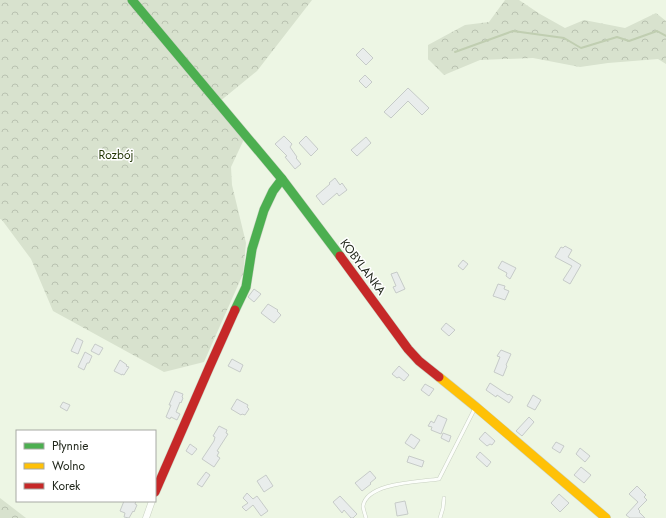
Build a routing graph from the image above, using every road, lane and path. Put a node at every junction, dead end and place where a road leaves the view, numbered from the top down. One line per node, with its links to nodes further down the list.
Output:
1 (132, 0): 2 (street, KOBYLANKA)
2 (282, 179): 3 (street, KOBYLANKA); 4 (street)
3 (476, 407): 8 (lane); 10 (street, KOBYLANKA)
4 (156, 490)
5 (444, 498): 9 (lane)
6 (152, 502): 7 (street)
7 (146, 518)
8 (366, 518)
9 (440, 518)
10 (606, 518)

